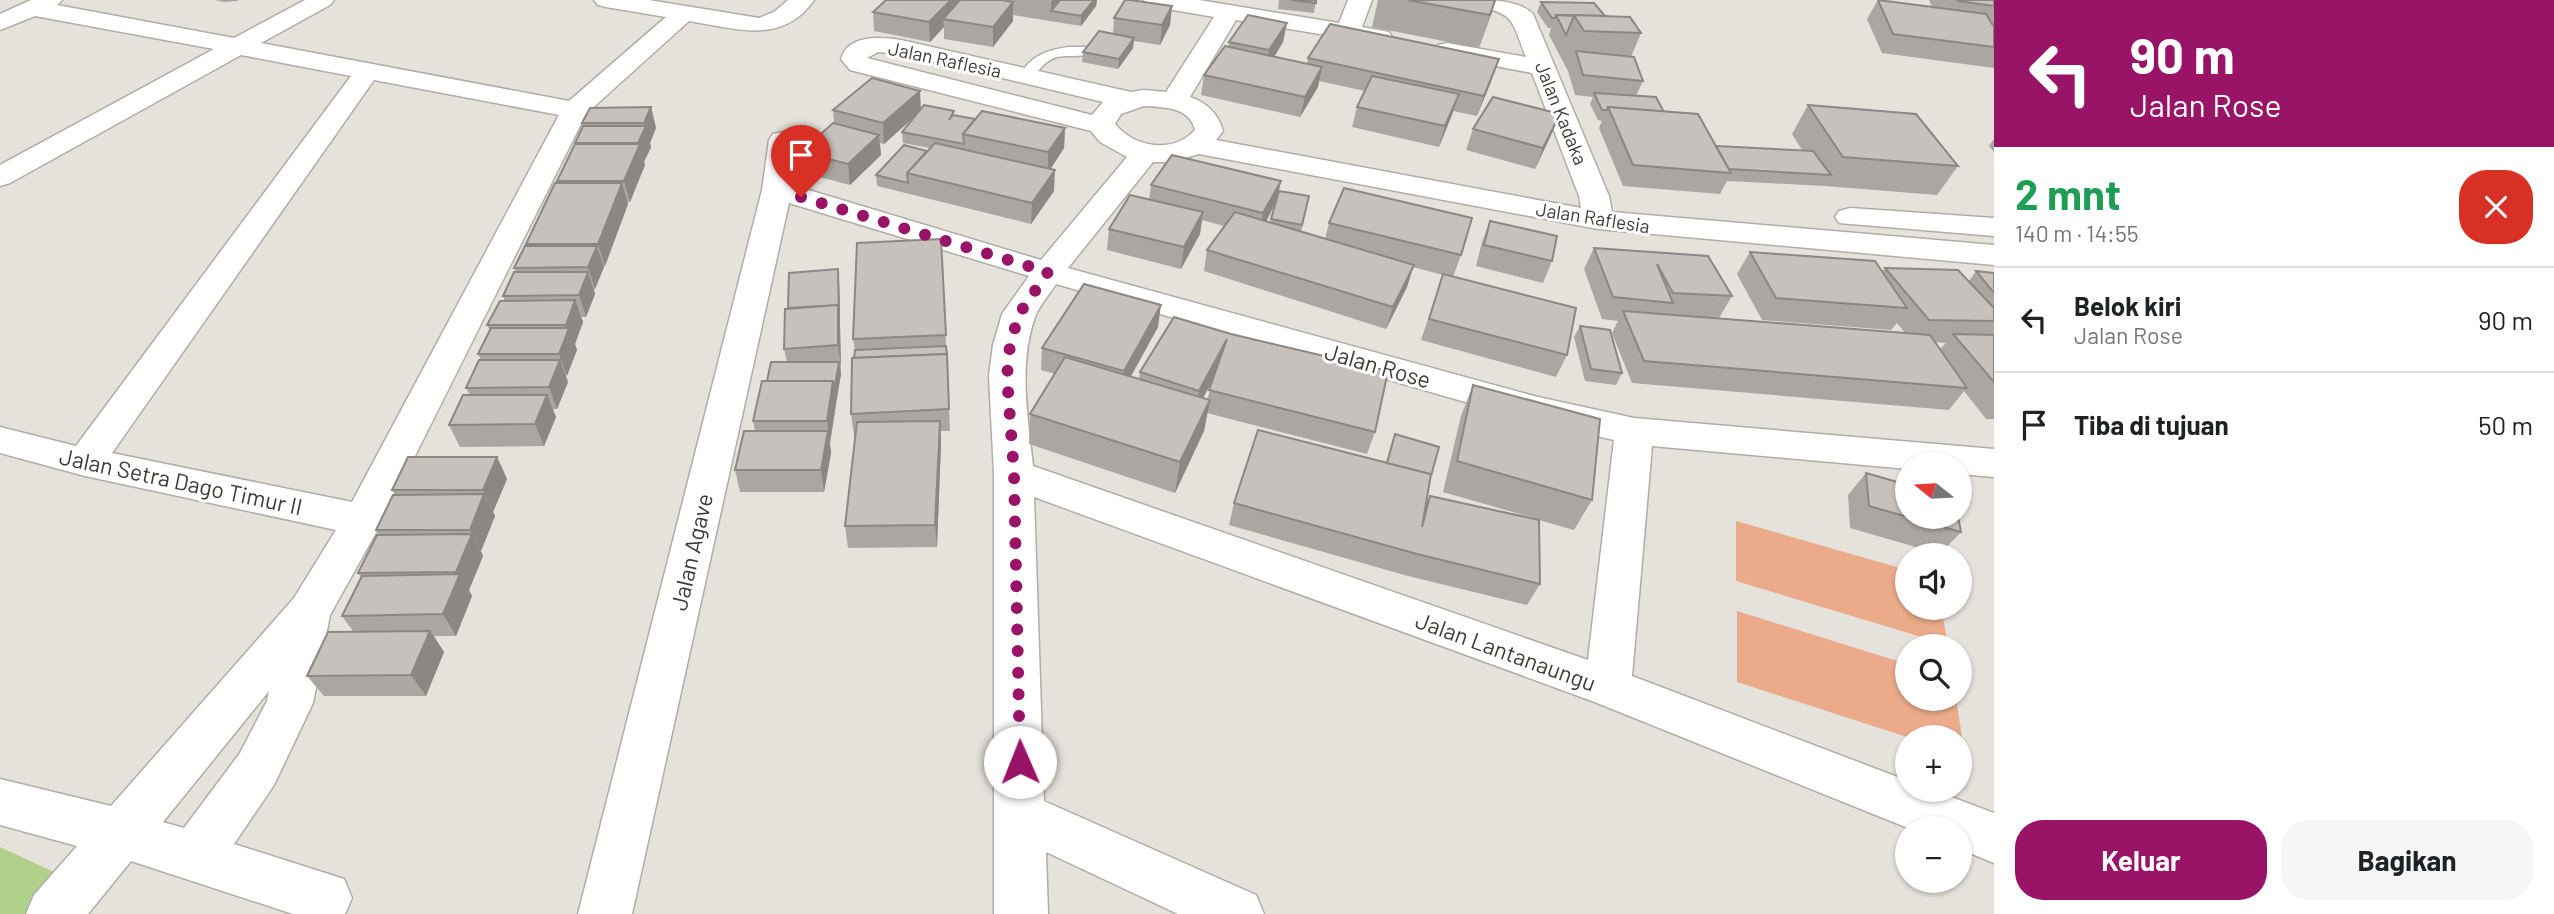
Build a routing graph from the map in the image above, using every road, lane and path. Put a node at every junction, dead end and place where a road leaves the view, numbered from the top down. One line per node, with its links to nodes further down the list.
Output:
1 (322, 0): 13 (street)
2 (606, 0): 9 (street)
3 (802, 0): 9 (street)
4 (1156, 0): 8 (street)
5 (1360, 0): 11 (street)
6 (1483, 0): 16 (street, Jalan Kadaka)
7 (41, 4): 10 (street); 13 (street)
8 (1229, 12): 11 (street); 20 (street)
9 (684, 13): 21 (street)
10 (0, 23)
11 (1348, 32): 12 (street)
12 (1401, 41)
13 (241, 46): 17 (street); 26 (street)
14 (1427, 46): 16 (street)
15 (1088, 51): 18 (lane)
16 (1544, 68): 28 (street, Jalan Kadaka)
17 (367, 72): 21 (street); 34 (street)
18 (1026, 76): 19 (street, Jalan Raflesia); 22 (street, Jalan Raflesia)
19 (1130, 100): 20 (street, Jalan Raflesia); 22 (street)
20 (1174, 101): 23 (street)
21 (575, 110): 37 (street)
22 (1101, 125): 25 (street)
23 (1202, 134): 25 (street); 28 (street, Jalan Raflesia)
24 (783, 140): 27 (street, Jalan Agave)
25 (1146, 152): 31 (street)
26 (0, 177)
27 (776, 190): 31 (street, Jalan Rose); 47 (street, Jalan Agave)
28 (1596, 208): 29 (street, Jalan Raflesia); 30 (street, Jalan Raflesia)
29 (1994, 227)
30 (1994, 255)
31 (1048, 272): 32 (street, Jalan Rose); 36 (street)
32 (1634, 431): 35 (street, Jalan Rose); 39 (street)
33 (0, 440): 34 (street, Jalan Setra Dago Timur II)
34 (85, 462): 37 (street, Jalan Setra Dago Timur II)
35 (1994, 463)
36 (1014, 474): 39 (street, Jalan Lantanaungu); 41 (street)
37 (363, 520): 38 (street)
38 (309, 611): 42 (street); 44 (street)
39 (1608, 687): 43 (street, Jalan Lantanaungu)
40 (0, 802): 42 (street)
41 (1021, 815): 48 (street); 49 (street)
42 (120, 833): 44 (street); 45 (street)
43 (1994, 838)
44 (194, 857): 46 (street)
45 (68, 897)
46 (325, 898)
47 (605, 914)
48 (1021, 914)
49 (1237, 914)

